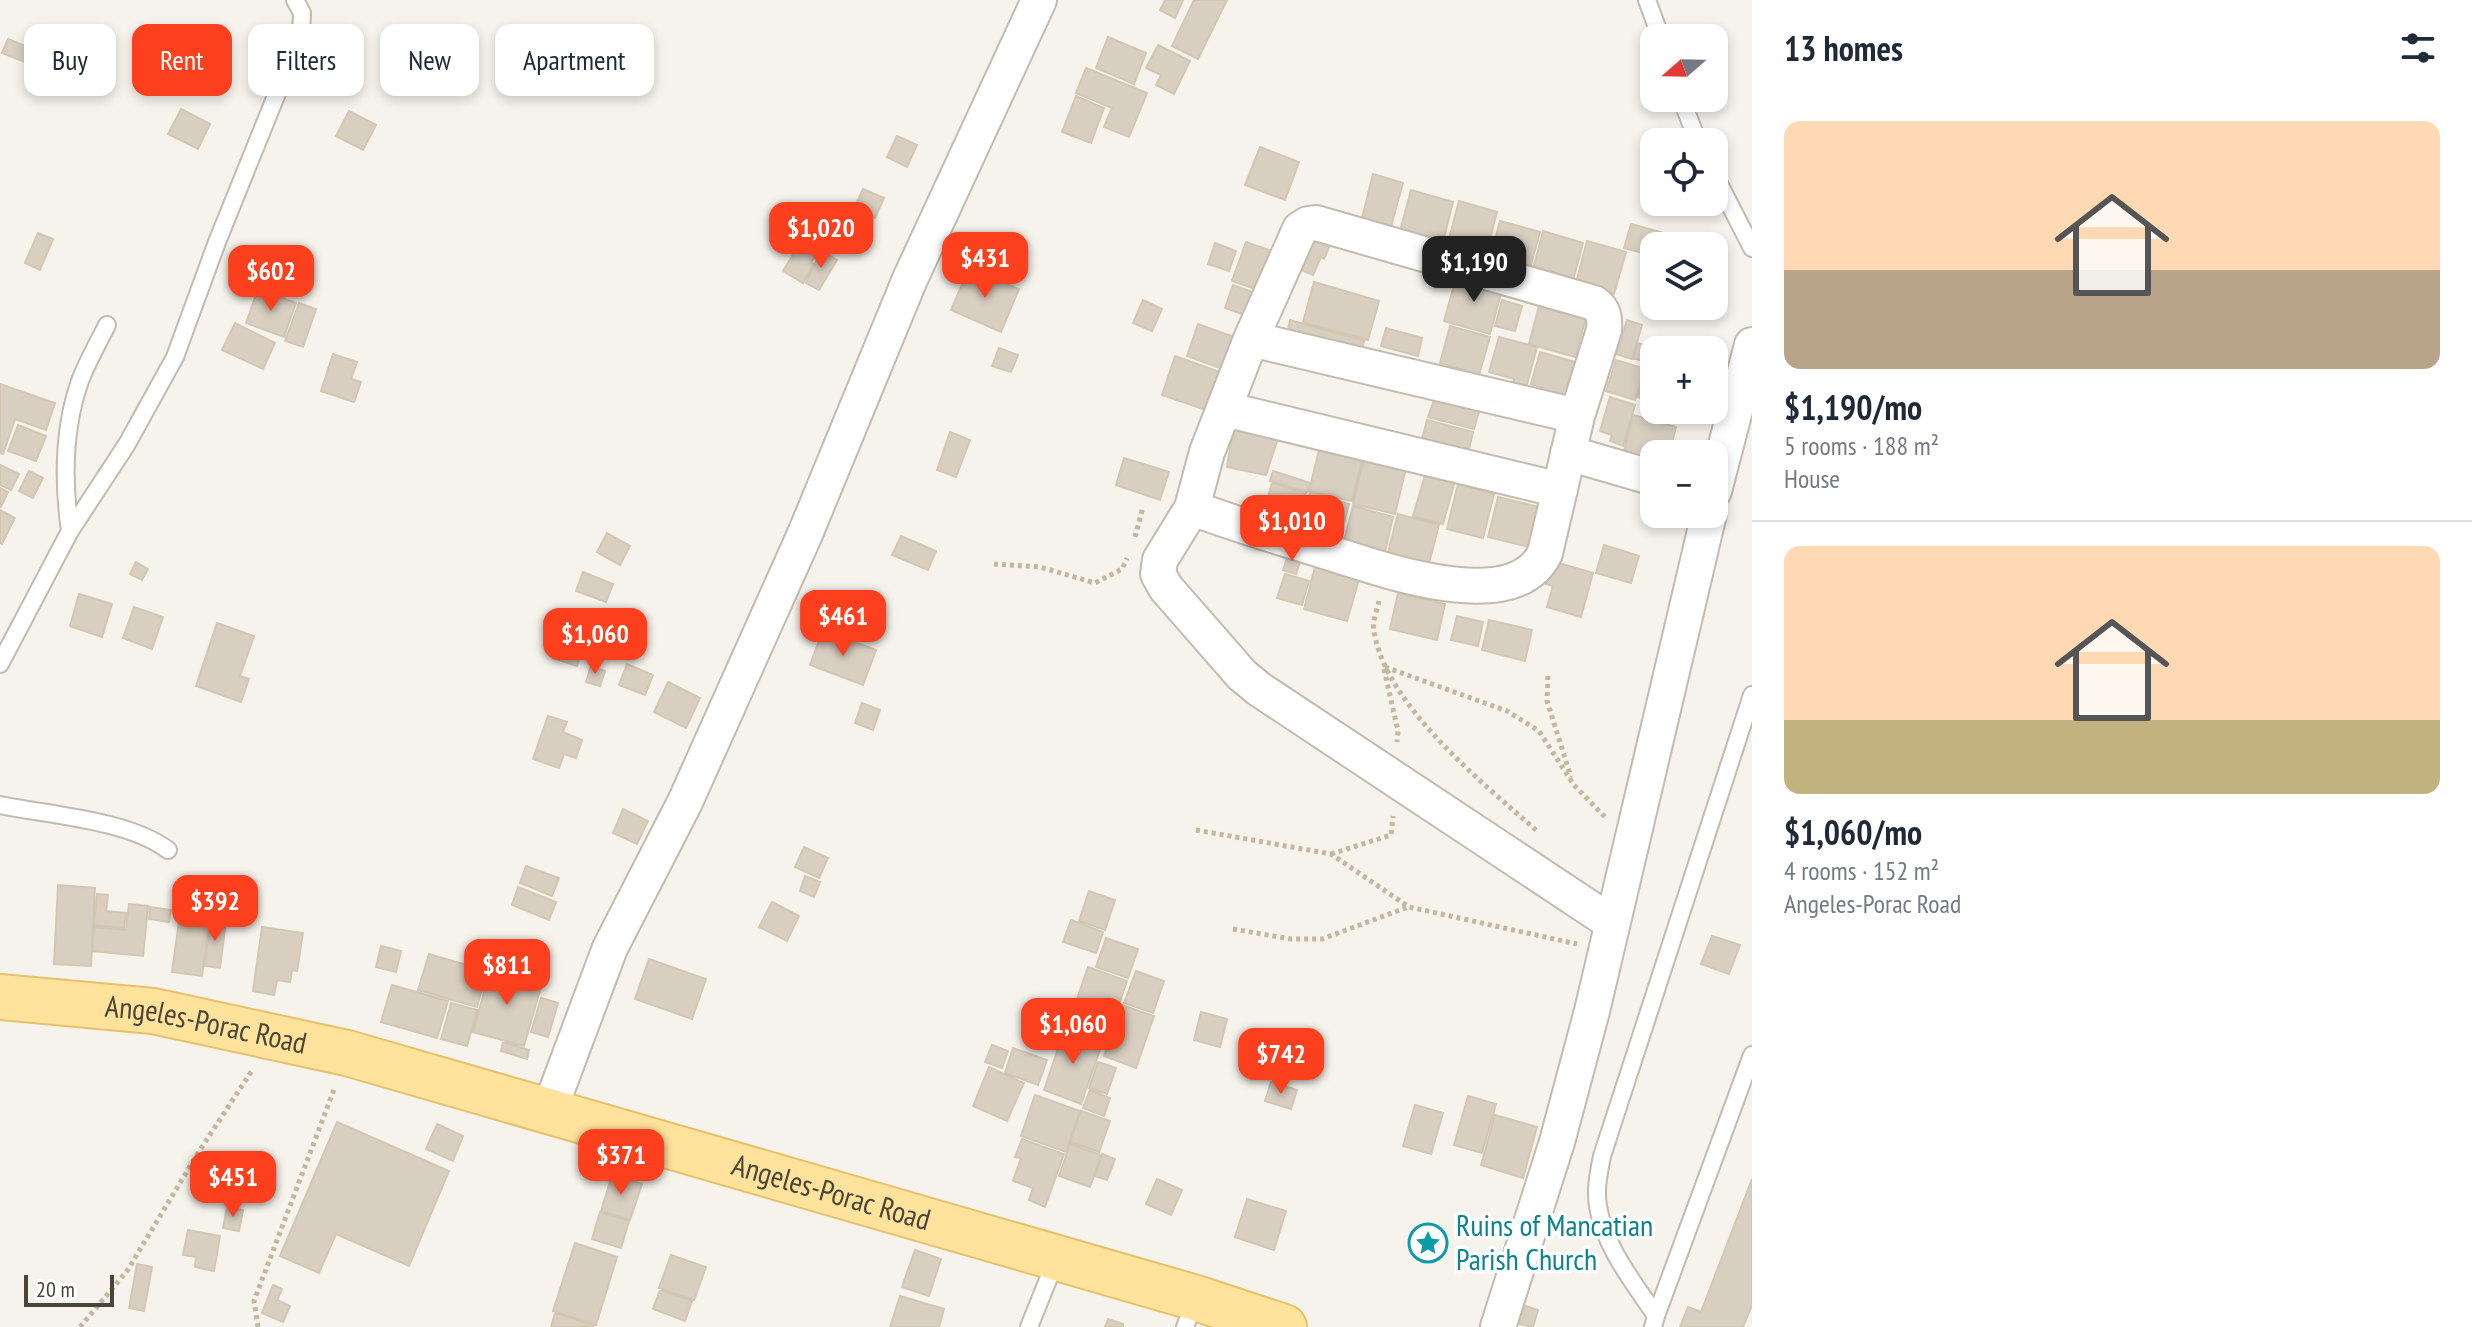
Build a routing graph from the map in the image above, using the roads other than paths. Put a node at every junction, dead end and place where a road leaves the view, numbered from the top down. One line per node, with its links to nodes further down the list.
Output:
1 (295, 0): 18 (lane)
2 (1039, 0): 26 (street)
3 (1647, 0): 4 (lane)
4 (1656, 24)
5 (1728, 201): 6 (lane)
6 (1752, 248)
7 (107, 325): 18 (lane)
8 (1251, 339): 10 (street); 11 (street); 11 (street)
9 (1752, 345): 12 (street)
10 (1224, 409): 15 (street); 16 (street)
11 (1577, 416): 13 (street)
12 (1727, 440)
13 (1568, 453): 14 (street); 15 (street)
14 (1640, 474)
15 (1560, 490): 16 (street)
16 (1192, 508): 23 (street)
17 (1706, 528): 23 (street)
18 (70, 531): 19 (lane)
19 (0, 664)
20 (1752, 695): 29 (lane)
21 (0, 805): 22 (lane)
22 (168, 850)
23 (1608, 937): 32 (street)
24 (0, 997): 26 (main road, Angeles-Porac Road)
25 (1752, 1055): 29 (lane)
26 (549, 1111): 27 (main road, Angeles-Porac Road)
27 (1056, 1260): 28 (main road, Angeles-Porac Road); 30 (lane)
28 (1190, 1313): 31 (main road, Angeles-Porac Road)
29 (1655, 1321)
30 (1029, 1327)
31 (1284, 1327)
32 (1498, 1327)

